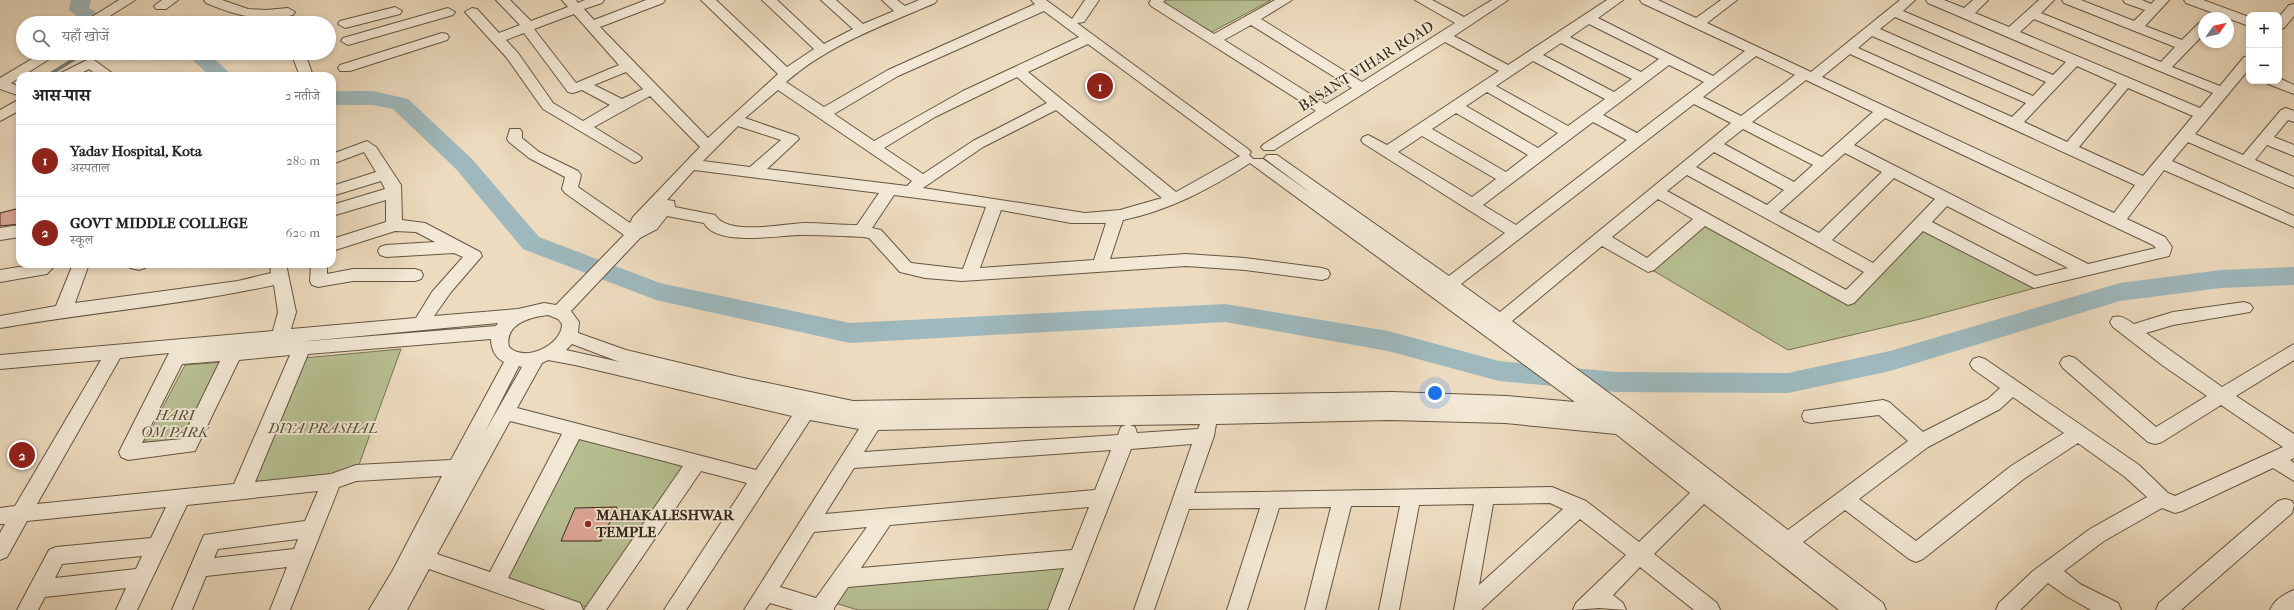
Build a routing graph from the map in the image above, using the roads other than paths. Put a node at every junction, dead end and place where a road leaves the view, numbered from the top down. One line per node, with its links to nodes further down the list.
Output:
1 (211, 0): 31 (street)
2 (503, 0): 52 (street)
3 (597, 0): 28 (street)
4 (658, 0): 51 (street)
5 (708, 0): 88 (street)
6 (768, 0): 67 (street)
7 (828, 0): 54 (street)
8 (889, 0): 34 (street)
9 (930, 0): 34 (street)
10 (1092, 0): 43 (street)
11 (1158, 0): 63 (street)
12 (1285, 0): 45 (street)
13 (1422, 0): 47 (street)
14 (1501, 0): 47 (street, BASANT VIHAR ROAD)
15 (1616, 0): 41 (street)
16 (1647, 0): 49 (street)
17 (1730, 0): 49 (street)
18 (1908, 0): 35 (street)
19 (1933, 0): 37 (street)
20 (1981, 0): 37 (street)
21 (2047, 0): 38 (street)
22 (2069, 0): 53 (street)
23 (2130, 0): 29 (street)
24 (2191, 0): 36 (street)
25 (132, 2): 39 (street); 40 (street)
26 (1045, 2): 43 (street); 62 (street); 111 (street)
27 (2291, 2): 44 (street)
28 (572, 4): 51 (street); 52 (street)
29 (2157, 5): 53 (street)
30 (393, 6): 48 (street); 50 (street)
31 (289, 12)
32 (448, 12): 50 (street)
33 (472, 12): 61 (street)
34 (904, 12): 54 (street)
35 (1894, 12): 55 (street); 90 (street)
36 (2212, 12)
37 (1966, 14): 57 (street)
38 (2032, 14): 57 (street); 77 (street)
39 (103, 16)
40 (113, 16)
41 (1588, 18): 60 (street); 70 (street)
42 (2234, 18): 46 (street)
43 (1079, 19): 134 (street)
44 (2282, 19)
45 (1251, 20): 63 (street); 97 (street)
46 (2246, 21)
47 (1465, 23): 58 (street, BASANT VIHAR ROAD)
48 (345, 24)
49 (1698, 24): 68 (street)
50 (398, 26): 64 (street)
51 (592, 26): 75 (street)
52 (527, 27): 61 (street); 95 (street)
53 (2136, 27): 65 (street)
54 (862, 30): 67 (street)
55 (1872, 30): 66 (street); 104 (street)
56 (2198, 32): 65 (street)
57 (2011, 33): 74 (street)
58 (1444, 36): 80 (street); 97 (street, BASANT VIHAR ROAD)
59 (442, 37): 76 (street)
60 (1560, 37): 69 (street); 89 (street)
61 (498, 38): 119 (street)
62 (1089, 38): 79 (street); 134 (street)
63 (1214, 40): 109 (street)
64 (348, 41)
65 (2184, 46): 77 (street)
66 (1848, 48): 87 (street); 118 (street)
67 (823, 50): 88 (street)
68 (1754, 51): 87 (street); 91 (street)
69 (1532, 55): 80 (street); 102 (street)
70 (1668, 59): 89 (street); 91 (street)
71 (27, 60): 86 (street)
72 (40, 60): 81 (street)
73 (300, 60): 84 (street)
74 (2075, 60): 90 (street); 92 (street)
75 (628, 66): 95 (street); 99 (street)
76 (345, 68)
77 (2163, 68): 101 (street)
78 (2246, 68): 101 (street)
79 (1018, 71): 105 (street); 130 (street)
80 (1509, 71): 96 (street)
81 (20, 72)
82 (73, 72): 83 (street)
83 (102, 72)
84 (305, 72)
85 (16, 74): 93 (street)
86 (0, 76)
87 (1808, 76): 110 (street); 117 (street)
88 (781, 78): 111 (street); 116 (street)
89 (1642, 78): 102 (street)
90 (2055, 81): 104 (street)
91 (1714, 82): 103 (street)
92 (2126, 82): 112 (street); 131 (street)
93 (0, 84): 98 (street)
94 (2280, 84): 100 (street)
95 (582, 85): 106 (street)
96 (1486, 86): 108 (street); 122 (street)
97 (1362, 88): 109 (street, BASANT VIHAR ROAD)
98 (16, 90)
99 (652, 90): 106 (street); 129 (street)
100 (2294, 90)
101 (2222, 92): 112 (street)
102 (1615, 98): 113 (street)
103 (1693, 98): 117 (street); 126 (street)
104 (2035, 102): 118 (street)
105 (1058, 103): 147 (street); 157 (street)
106 (621, 104): 119 (street)
107 (16, 106): 114 (street)
108 (1455, 106): 120 (street); 135 (street)
109 (1326, 111): 134 (street, BASANT VIHAR ROAD)
110 (1882, 112): 128 (street); 165 (street)
111 (823, 114): 130 (street)
112 (2203, 114): 123 (street)
113 (1592, 115): 122 (street); 126 (street)
114 (0, 116)
115 (2294, 117): 124 (street)
116 (735, 120): 129 (street); 144 (street)
117 (1743, 124): 127 (street); 140 (street)
118 (2014, 124): 131 (street)
119 (584, 127): 137 (street)
120 (1422, 129): 133 (street); 146 (street)
121 (515, 132): 173 (street)
122 (1569, 133): 135 (street)
123 (2185, 135): 138 (street); 139 (street)
124 (2264, 139): 132 (street); 138 (street)
125 (1368, 140): 133 (street)
126 (1638, 140): 171 (street)
127 (1713, 145): 142 (street); 151 (street)
128 (1843, 146): 140 (street); 143 (street)
129 (708, 147): 141 (street)
130 (873, 148): 147 (street)
131 (2069, 149): 148 (street)
132 (2294, 151)
133 (1386, 152): 159 (street)
134 (1257, 154): 157 (street, BASANT VIHAR ROAD); 190 (street)
135 (1539, 155): 146 (street)
136 (336, 157): 145 (street)
137 (634, 158)
138 (2245, 162): 149 (street)
139 (2162, 163): 148 (street); 166 (street)
140 (1822, 164): 151 (street)
141 (691, 165): 144 (street, BASANT VIHAR ROAD); 161 (street); 173 (street)
142 (1686, 168): 155 (street); 162 (street)
143 (1892, 171): 156 (street); 175 (street)
144 (754, 172): 150 (street, BASANT VIHAR ROAD)
145 (384, 175): 152 (street); 154 (street)
146 (1507, 179): 159 (street)
147 (923, 181): 153 (street)
148 (2145, 183): 165 (street)
149 (2294, 183)
150 (890, 188): 153 (street, BASANT VIHAR ROAD); 169 (street)
151 (1795, 188): 162 (street)
152 (336, 190)
153 (909, 191): 158 (street, BASANT VIHAR ROAD)
154 (393, 192): 160 (street); 168 (street)
155 (1657, 192): 164 (street); 174 (street)
156 (1945, 198): 167 (street); 183 (street)
157 (1174, 199): 163 (street, BASANT VIHAR ROAD)
158 (995, 203): 163 (street, BASANT VIHAR ROAD); 186 (street)
159 (1472, 205): 171 (street)
160 (336, 210)
161 (664, 210): 169 (street); 173 (street)
162 (1768, 213): 175 (street)
163 (1116, 216): 179 (street)
164 (1704, 218): 174 (street); 185 (street)
165 (2118, 221): 183 (street)
166 (2294, 222)
167 (1921, 223): 183 (street); 185 (street)
168 (394, 226): 176 (street); 177 (street)
169 (861, 231): 186 (street)
170 (16, 232): 172 (street)
171 (1517, 233): 190 (street)
172 (0, 234)
173 (634, 234): 191 (street)
174 (1601, 238): 195 (street)
175 (1820, 242): 185 (street)
176 (336, 244)
177 (456, 246): 178 (street); 197 (street)
178 (386, 251)
179 (1100, 265): 186 (street); 187 (street)
180 (43, 268): 189 (street)
181 (80, 268): 193 (street)
182 (319, 268): 188 (street)
183 (2084, 268)
184 (280, 271): 193 (street); 200 (street)
185 (1874, 271)
186 (969, 274)
187 (1322, 274)
188 (415, 275)
189 (0, 276)
190 (1444, 289): 195 (street); 214 (street)
191 (566, 306): 194 (street); 199 (street)
192 (2244, 308): 213 (street)
193 (63, 311): 196 (street)
194 (520, 315): 197 (street); 198 (street)
195 (1500, 321): 214 (street)
196 (0, 322)
197 (422, 324): 200 (street)
198 (501, 332): 201 (street); 207 (street)
199 (569, 336): 204 (street); 215 (street)
200 (279, 343): 201 (street); 203 (street); 205 (street)
201 (302, 348): 237 (street)
202 (2294, 351): 213 (street)
203 (233, 353): 206 (street); 206 (street)
204 (542, 357): 207 (street); 215 (street); 217 (street)
205 (110, 358): 206 (street); 208 (street); 211 (street); 249 (street)
206 (176, 358)
207 (514, 359): 232 (street)
208 (0, 362)
209 (2069, 363): 213 (street)
210 (1979, 364): 212 (street)
211 (0, 374)
212 (2012, 388): 223 (street); 226 (street)
213 (2221, 395): 227 (street)
214 (1601, 404): 216 (street); 221 (street)
215 (810, 406): 218 (street); 234 (street)
216 (1214, 410): 218 (street); 220 (street); 221 (street); 224 (street)
217 (505, 412): 222 (street); 260 (street)
218 (878, 415): 220 (street); 230 (street)
219 (1811, 416): 226 (street)
220 (1134, 418): 225 (street)
221 (1623, 421): 236 (street)
222 (574, 430): 231 (street); 265 (street)
223 (2078, 434): 243 (street); 244 (street)
224 (1205, 436): 225 (street); 246 (street)
225 (1125, 440): 230 (street); 240 (street)
226 (1921, 442): 243 (street)
227 (2294, 444)
228 (2294, 450): 229 (street)
229 (2274, 459): 233 (street); 244 (street)
230 (849, 460): 252 (street)
231 (696, 462): 234 (street); 278 (street)
232 (456, 468): 235 (street); 275 (street)
233 (2294, 473)
234 (762, 479): 279 (street)
235 (331, 482): 237 (street); 253 (street)
236 (1708, 488): 254 (street); 257 (street); 291 (street)
237 (241, 491): 239 (street)
238 (1485, 496): 241 (street); 247 (street); 287 (street)
239 (181, 497): 249 (street); 255 (street)
240 (1102, 498): 251 (street); 259 (street)
241 (1411, 498): 242 (street); 286 (street)
242 (1343, 499): 245 (street); 285 (street)
243 (1844, 499): 254 (street)
244 (2161, 499): 262 (street)
245 (1272, 500): 246 (street); 284 (street)
246 (1182, 501): 283 (street)
247 (1579, 507): 257 (street); 287 (street)
248 (2285, 508): 294 (street)
249 (21, 514): 250 (street); 256 (street)
250 (0, 516)
251 (885, 517): 252 (street); 264 (street)
252 (809, 524): 267 (street)
253 (312, 529): 258 (street); 261 (street)
254 (1788, 542): 292 (street)
255 (158, 546): 263 (street); 266 (street)
256 (0, 551)
257 (1639, 555): 268 (street); 290 (street)
258 (301, 557): 261 (street); 271 (street)
259 (1078, 558): 264 (street); 282 (street)
260 (425, 559): 265 (street); 276 (street)
261 (199, 568): 274 (street)
262 (2049, 571): 270 (street); 293 (street)
263 (142, 577): 266 (street); 273 (street)
264 (842, 579): 281 (street)
265 (494, 583): 277 (street)
266 (38, 589): 272 (street)
267 (765, 592): 280 (street); 281 (street)
268 (1598, 595): 288 (street); 289 (street)
269 (2294, 599): 295 (street)
270 (2016, 607)
271 (276, 609)
272 (27, 610)
273 (126, 610)
274 (182, 610)
275 (379, 610)
276 (396, 610)
277 (573, 610)
278 (594, 610)
279 (674, 610)
280 (754, 610)
281 (823, 610)
282 (1058, 610)
283 (1144, 610)
284 (1238, 610)
285 (1315, 610)
286 (1389, 610)
287 (1465, 610)
288 (1583, 610)
289 (1616, 610)
290 (1710, 610)
291 (1855, 610)
292 (1876, 610)
293 (2110, 610)
294 (2166, 610)
295 (2280, 610)

